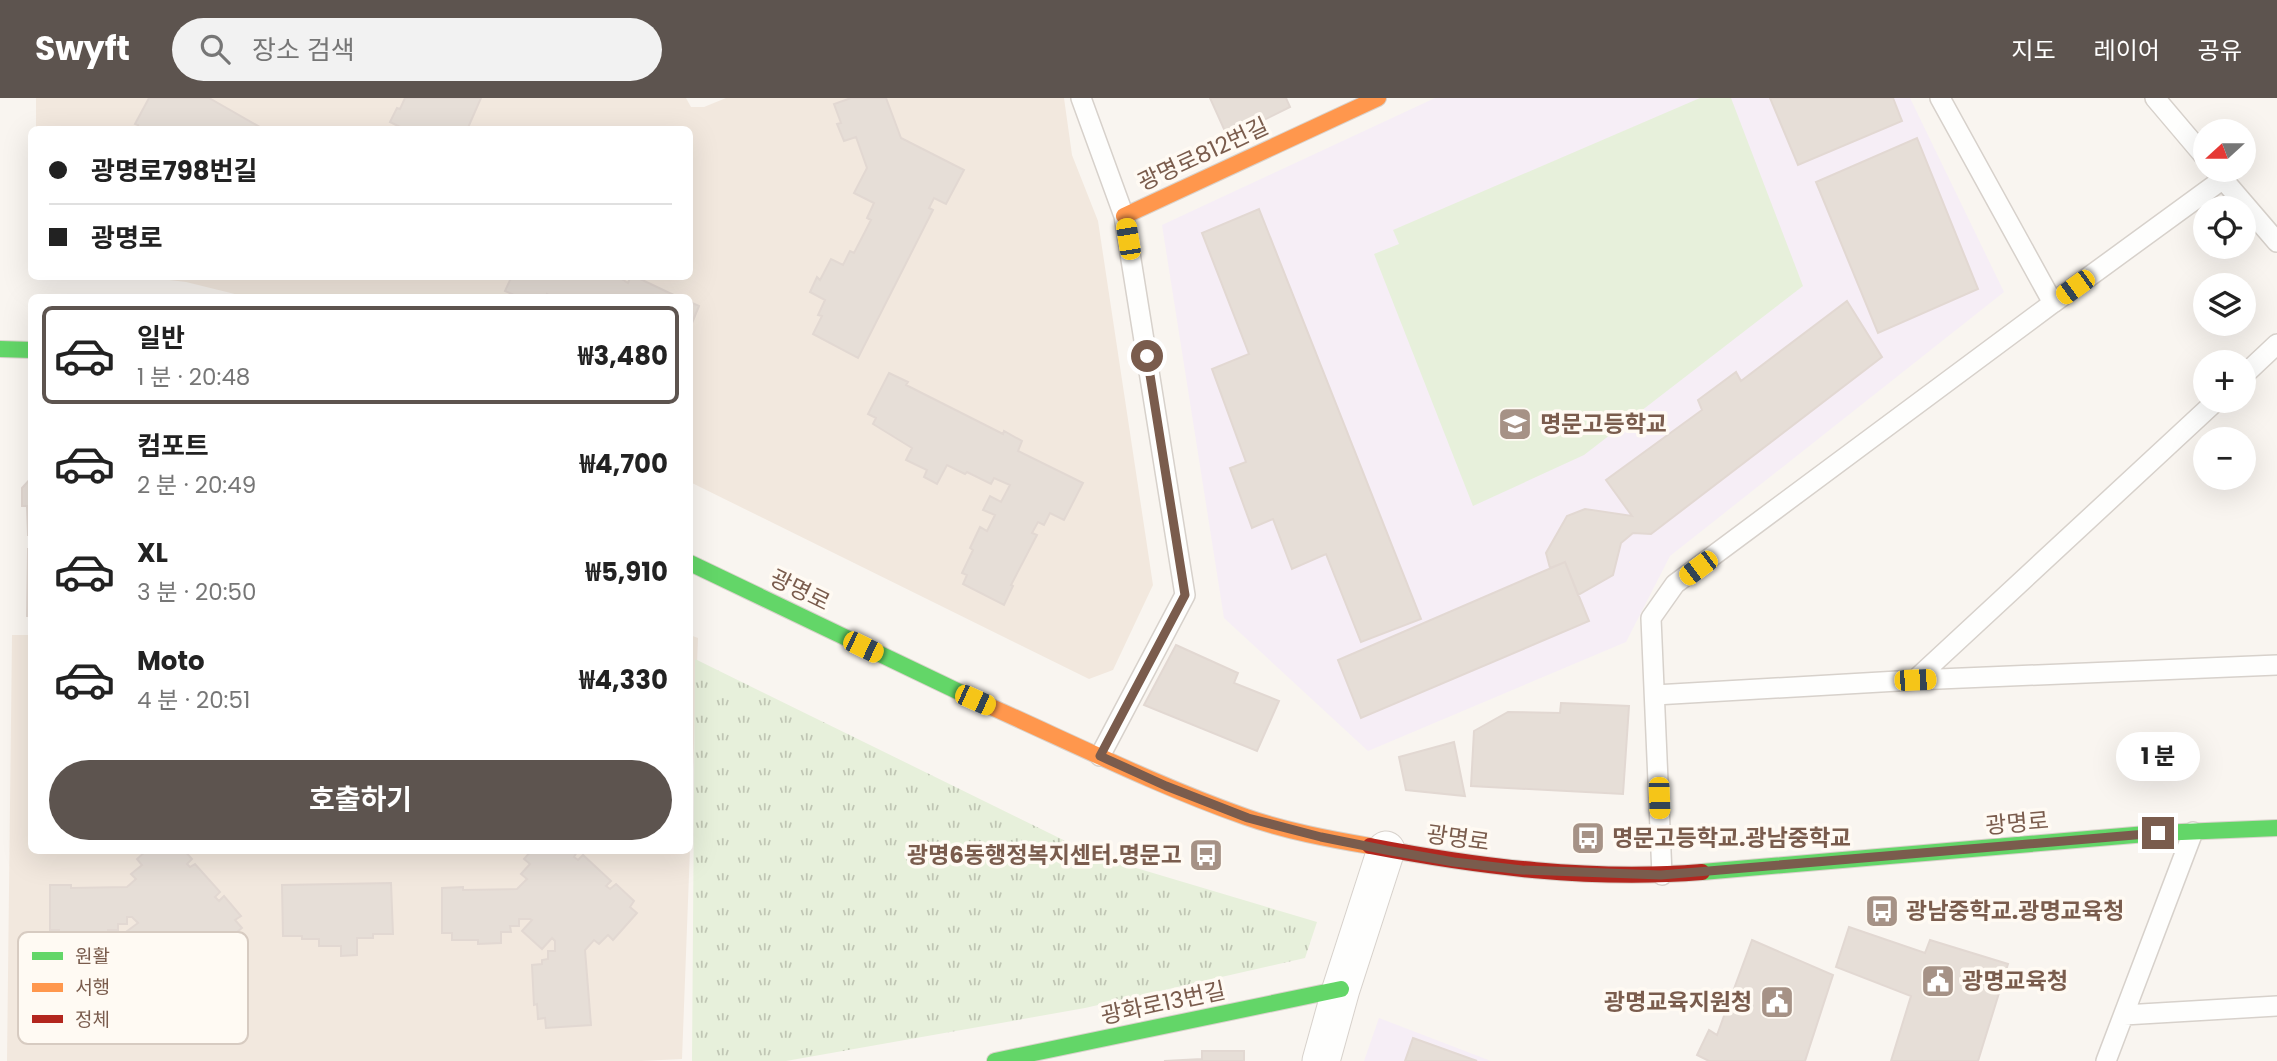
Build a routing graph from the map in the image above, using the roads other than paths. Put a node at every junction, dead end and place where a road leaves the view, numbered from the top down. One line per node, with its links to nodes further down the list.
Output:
1 (1081, 98): 8 (lane)
2 (1378, 98): 8 (main road, 광명로812번길)
3 (1940, 98): 10 (lane)
4 (2155, 98): 5 (lane)
5 (2193, 143)
6 (2209, 182): 10 (lane)
7 (2226, 182): 9 (lane)
8 (1124, 216): 20 (lane)
9 (2277, 242)
10 (2053, 303): 19 (lane)
11 (2277, 344): 14 (lane)
12 (0, 349): 13 (main road)
13 (28, 350)
14 (2256, 364)
15 (2203, 413): 18 (lane)
16 (693, 564): 20 (main road, 광명로)
17 (2277, 665): 18 (lane)
18 (1915, 680): 19 (lane)
19 (1655, 695): 24 (lane)
20 (1100, 756): 23 (main road, 광명로)
21 (2277, 828): 22 (main road, 광명로)
22 (2193, 832): 24 (main road, 광명로); 27 (lane)
23 (1386, 850): 24 (main road, 광명로); 25 (street)
24 (1661, 875)
25 (1341, 989): 28 (main road, 광화로13번길); 29 (street)
26 (2277, 1006): 27 (lane)
27 (2124, 1014): 30 (lane)
28 (995, 1061)
29 (1321, 1061)
30 (2106, 1061)

